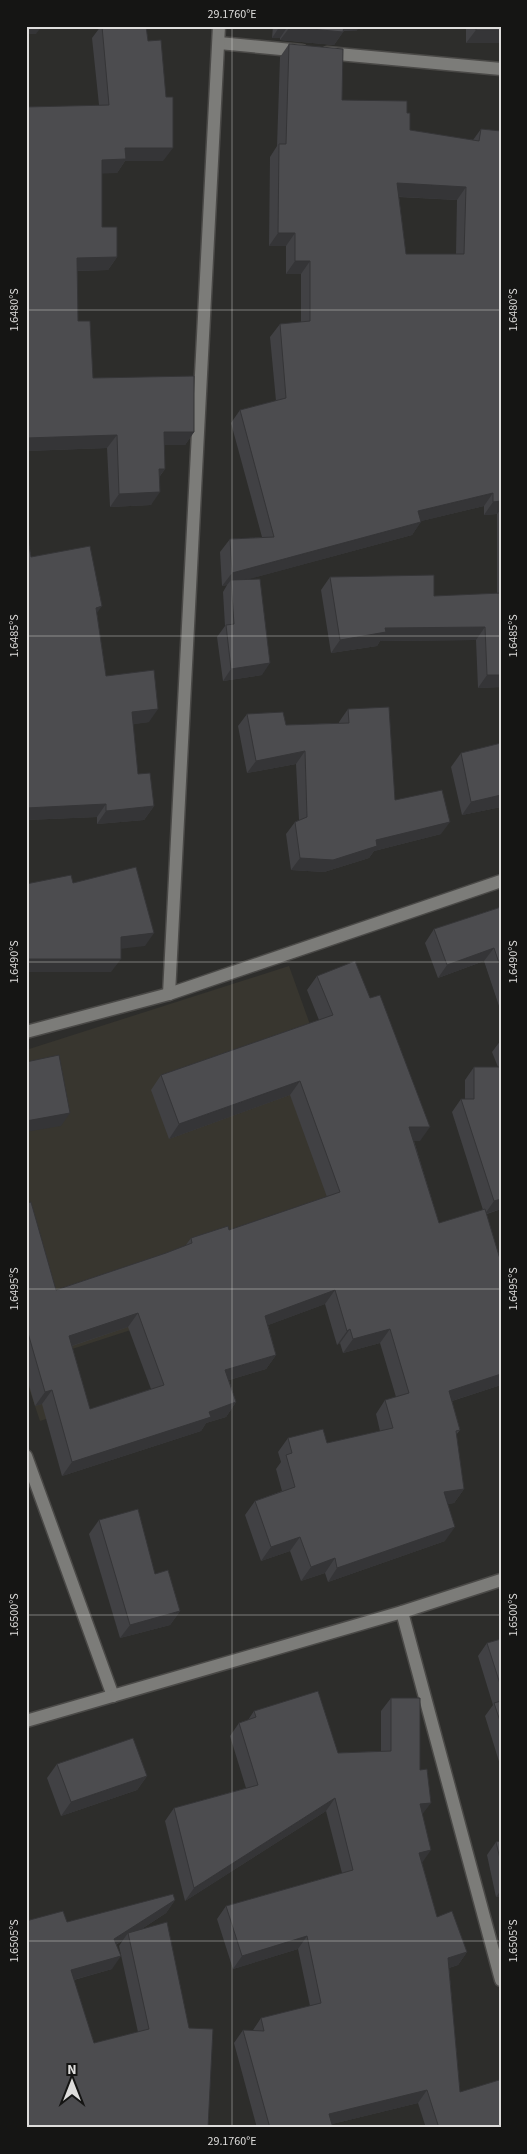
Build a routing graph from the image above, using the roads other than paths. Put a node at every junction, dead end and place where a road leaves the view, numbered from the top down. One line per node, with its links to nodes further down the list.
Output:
1 (220, 26): 2 (street)
2 (219, 43): 3 (street); 5 (street)
3 (501, 69)
4 (501, 882): 5 (street)
5 (169, 994): 6 (street)
6 (26, 1032)
7 (26, 1456): 10 (street)
8 (501, 1580): 9 (street)
9 (402, 1612): 10 (street); 12 (street)
10 (113, 1696): 11 (street)
11 (26, 1721)
12 (501, 1980)

